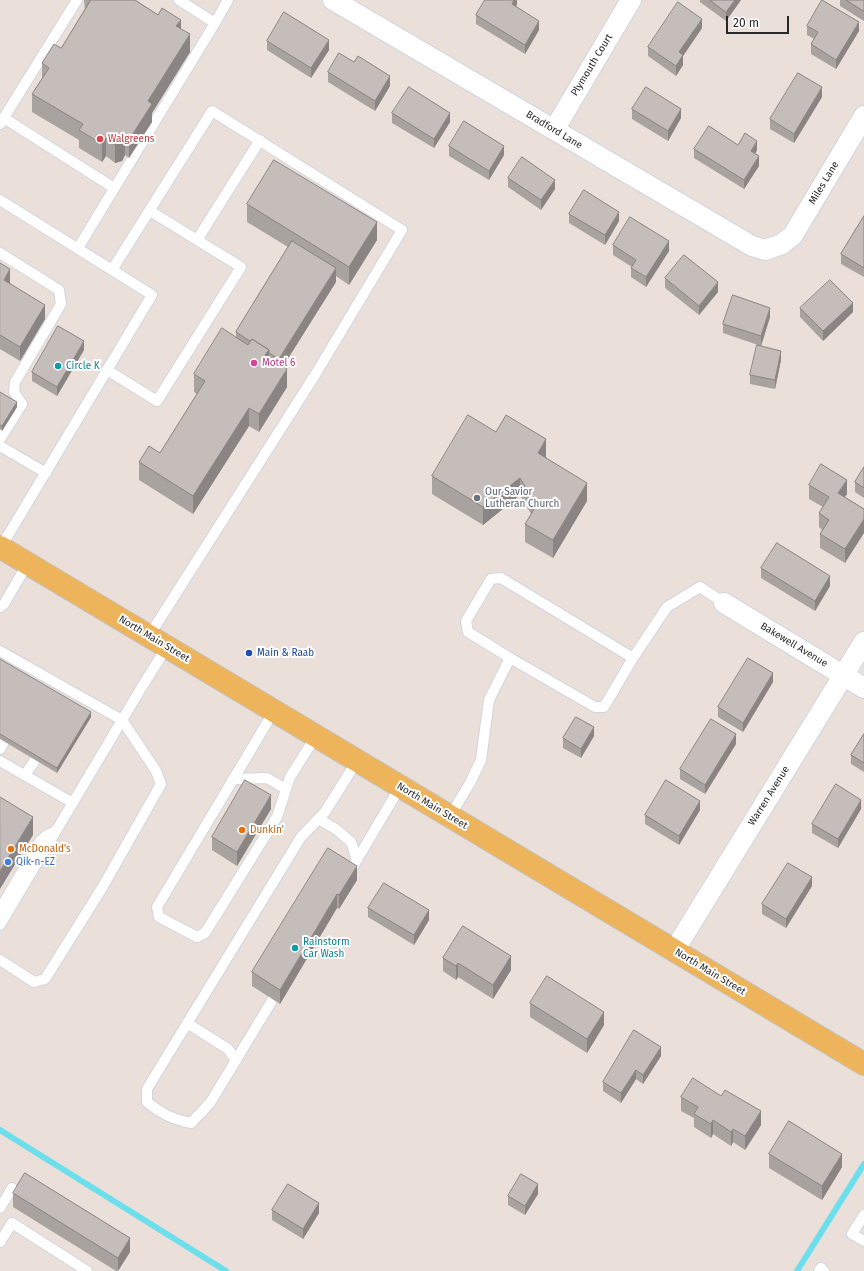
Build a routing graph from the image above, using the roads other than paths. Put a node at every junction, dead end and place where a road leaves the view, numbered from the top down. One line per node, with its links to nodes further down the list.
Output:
1 (77, 0): 8 (lane)
2 (179, 0): 6 (lane)
3 (228, 0): 6 (lane)
4 (333, 0): 9 (street, Bradford Lane)
5 (631, 0): 9 (street, Plymouth Court)
6 (214, 23): 11 (lane)
7 (864, 116): 15 (street, Miles Lane)
8 (2, 121): 11 (lane)
9 (554, 130): 15 (street, Bradford Lane)
10 (260, 140): 13 (lane); 14 (lane); 27 (lane)
11 (114, 188): 16 (lane)
12 (0, 200): 16 (lane)
13 (150, 211): 14 (lane); 18 (lane)
14 (197, 240): 19 (lane)
15 (778, 246)
16 (78, 248): 18 (lane)
17 (0, 253): 20 (lane)
18 (112, 270): 19 (lane)
19 (107, 370): 22 (lane)
20 (0, 439)
21 (0, 446): 22 (lane)
22 (46, 473): 23 (lane)
23 (0, 547): 24 (main road, North Main Street)
24 (28, 563): 26 (lane); 27 (main road, North Main Street)
25 (724, 603): 32 (lane); 34 (street, Bakewell Avenue)
26 (0, 607)
27 (158, 642): 40 (main road, North Main Street); 41 (lane)
28 (864, 642): 34 (street, Warren Avenue)
29 (0, 651): 30 (lane)
30 (10, 657): 33 (lane); 35 (lane)
31 (510, 658): 32 (lane); 32 (lane); 51 (lane)
32 (633, 658)
33 (4, 666)
34 (844, 675): 37 (street, Bakewell Avenue); 58 (street, Warren Avenue)
35 (45, 676): 36 (lane); 38 (lane)
36 (39, 686)
37 (864, 688)
38 (76, 694): 39 (lane); 41 (lane)
39 (69, 704)
40 (274, 711): 42 (main road, North Main Street); 47 (lane)
41 (122, 720): 50 (lane); 59 (lane)
42 (316, 736): 45 (main road, North Main Street); 49 (lane)
43 (34, 760): 46 (lane)
44 (0, 761): 46 (lane)
45 (357, 761): 48 (main road, North Main Street); 52 (lane)
46 (25, 776): 50 (lane)
47 (233, 778): 49 (lane); 49 (lane)
48 (400, 787): 51 (main road, North Main Street); 54 (lane)
49 (286, 789)
50 (73, 804): 53 (lane)
51 (450, 816): 58 (main road, North Main Street)
52 (319, 819): 54 (lane); 61 (lane)
53 (56, 831): 56 (lane); 57 (lane)
54 (357, 860): 55 (lane)
55 (348, 875)
56 (0, 909)
57 (0, 925)
58 (674, 951): 63 (main road, North Main Street)
59 (0, 960)
60 (273, 999): 62 (lane)
61 (187, 1023): 62 (lane); 62 (lane)
62 (236, 1060)
63 (864, 1064)
64 (12, 1188): 65 (lane)
65 (0, 1208)
66 (864, 1215): 67 (lane)
67 (864, 1241)
68 (0, 1242): 69 (lane)
69 (87, 1271)
70 (819, 1271): 71 (lane)
71 (824, 1271)

